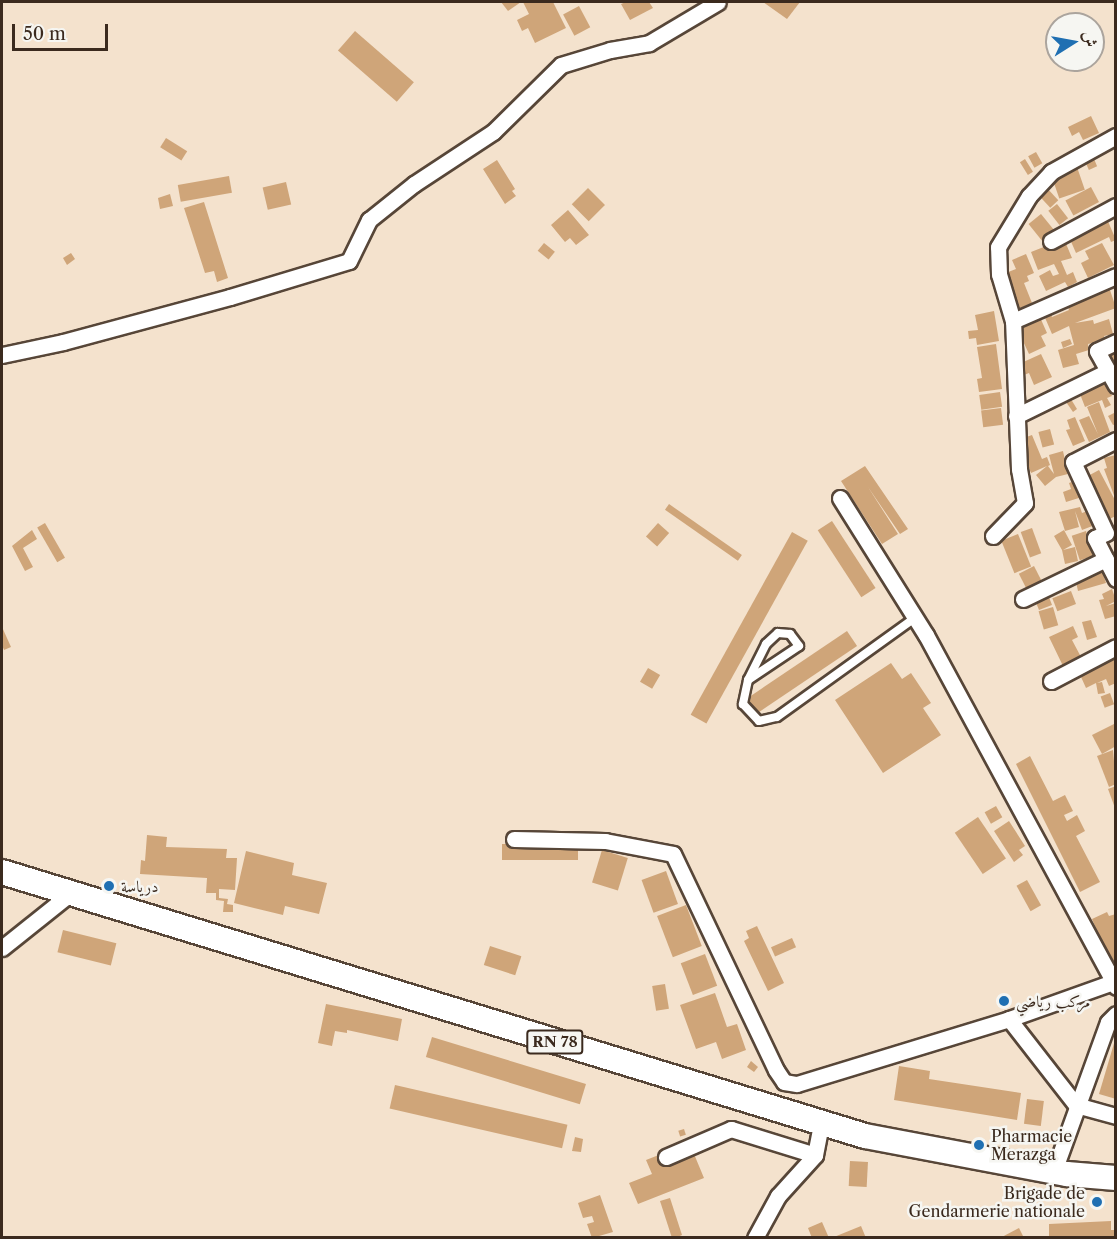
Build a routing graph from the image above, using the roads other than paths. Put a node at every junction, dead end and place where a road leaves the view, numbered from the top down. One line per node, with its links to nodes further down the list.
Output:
1 (718, 2): 8 (street)
2 (1116, 136): 6 (street)
3 (1114, 213): 4 (street)
4 (1051, 241)
5 (1116, 276): 6 (street)
6 (1013, 321): 11 (street)
7 (1116, 342): 9 (street)
8 (2, 355)
9 (1108, 371): 10 (street); 11 (street)
10 (1116, 385)
11 (1016, 416): 14 (street)
12 (1116, 440): 15 (street)
13 (840, 498): 18 (street)
14 (993, 536)
15 (1106, 559): 16 (street); 17 (street)
16 (1116, 579)
17 (1023, 599)
18 (915, 618): 20 (lane); 26 (street)
19 (1116, 647): 21 (street)
20 (748, 680): 20 (lane)
21 (1051, 681)
22 (514, 838): 28 (street)
23 (2, 872): 24 (main road, RN 78)
24 (71, 893): 25 (street); 31 (main road, RN 78)
25 (2, 948)
26 (1114, 985): 28 (street)
27 (1116, 1014): 29 (street)
28 (1009, 1019): 29 (street)
29 (1076, 1105): 30 (street); 34 (street)
30 (1116, 1116)
31 (821, 1123): 32 (street); 34 (main road, RN 78)
32 (815, 1155): 33 (street); 36 (street)
33 (666, 1157)
34 (1054, 1171): 35 (main road, RN 78)
35 (1116, 1178)
36 (755, 1238)

